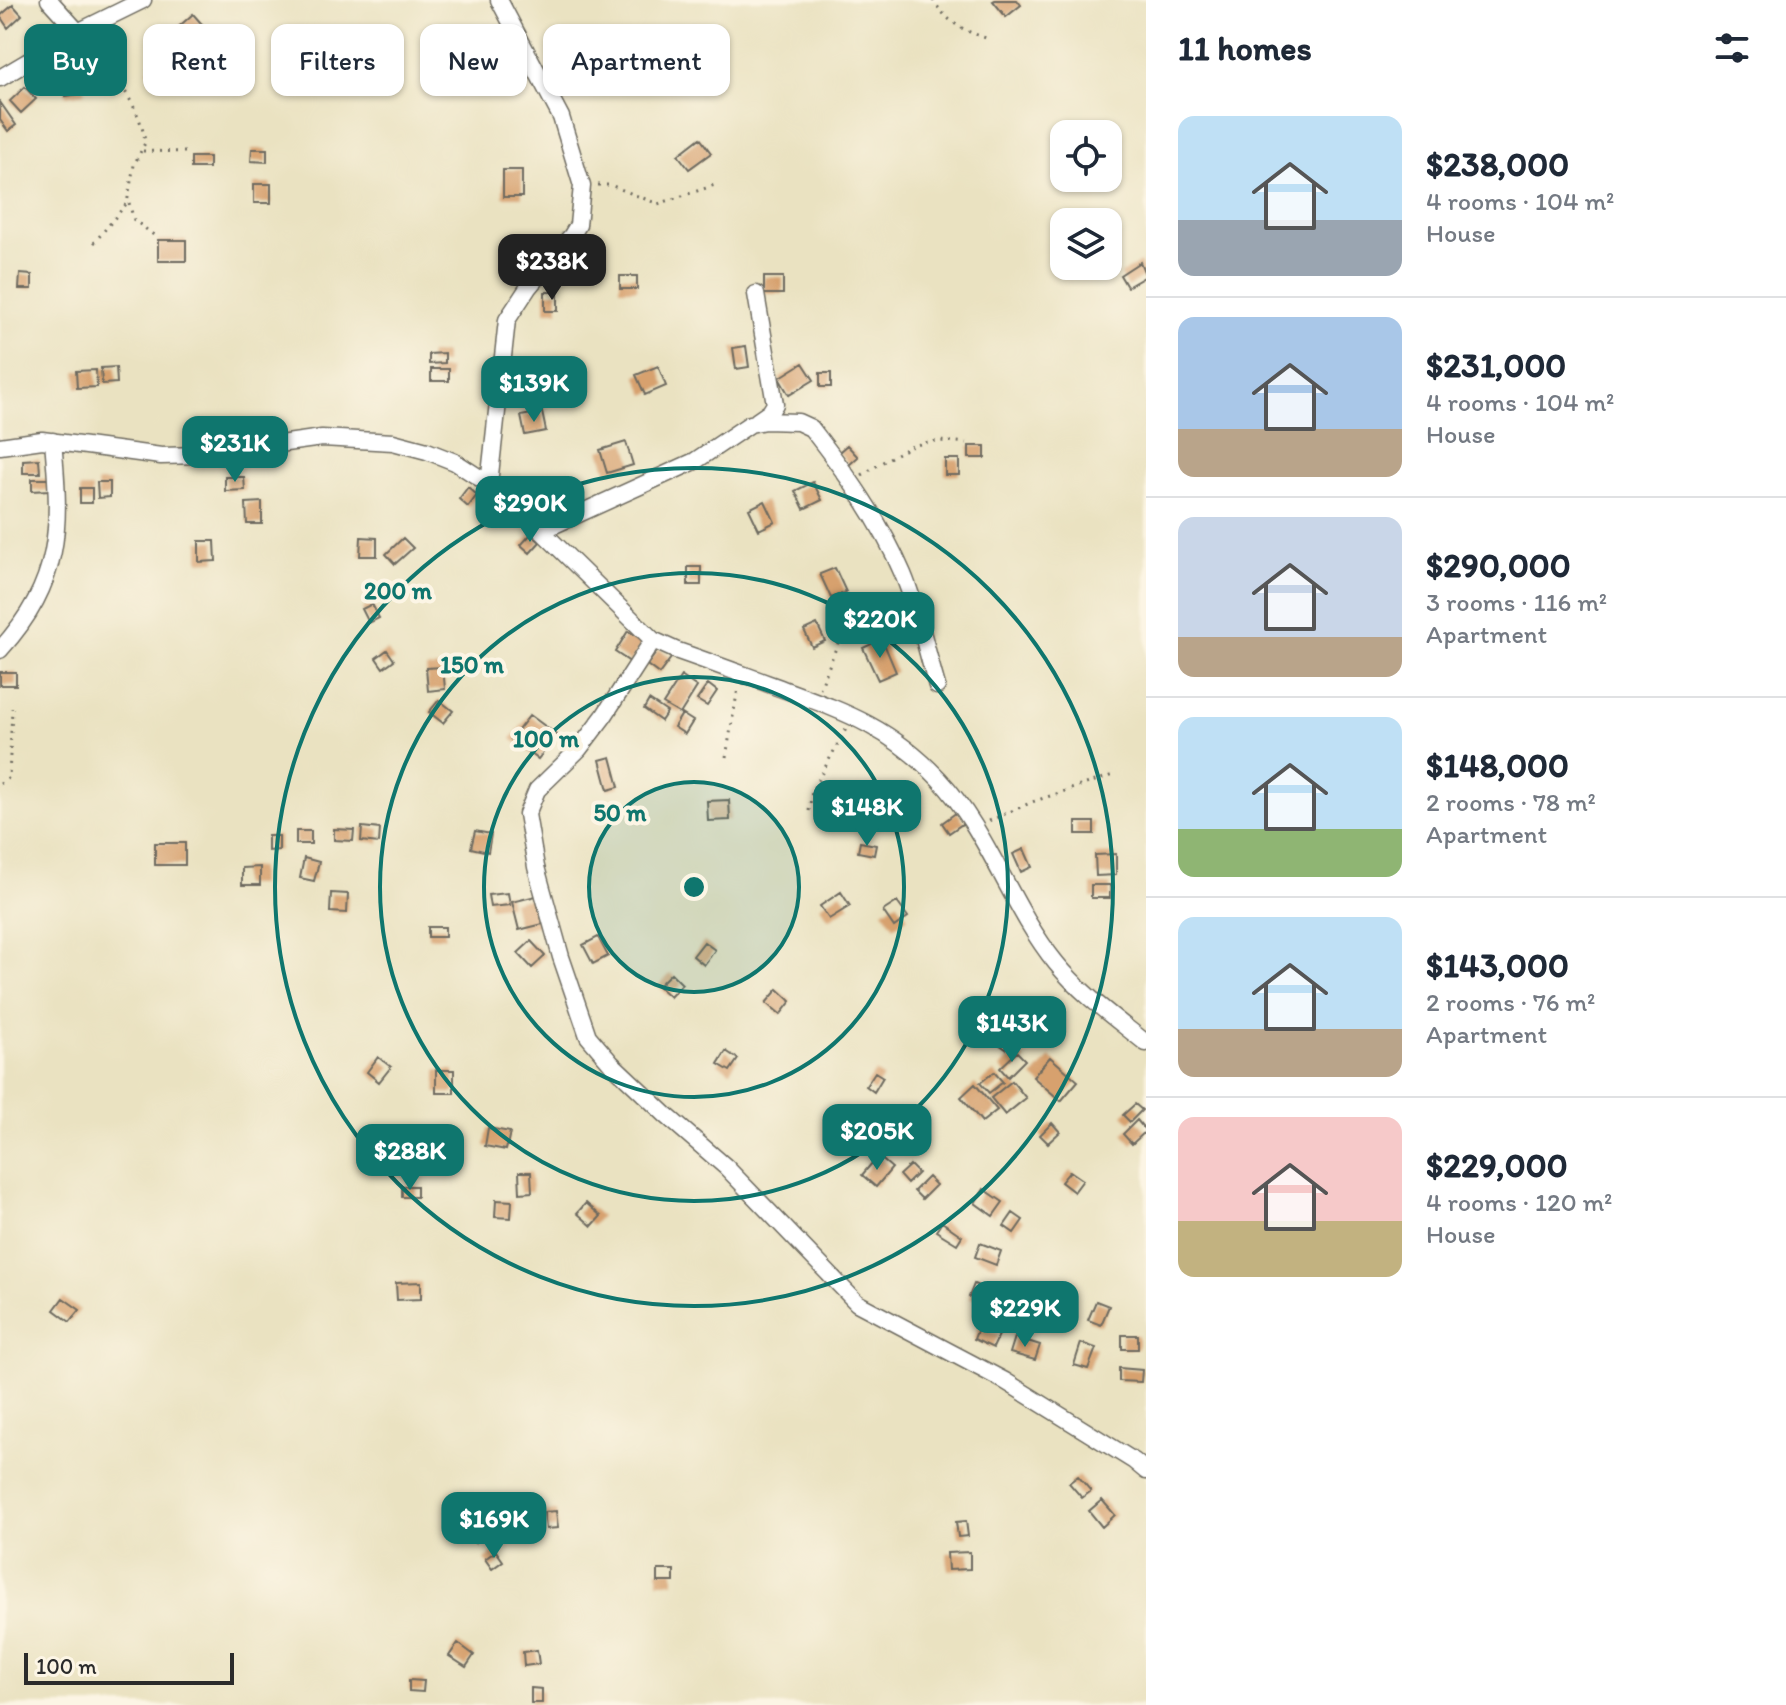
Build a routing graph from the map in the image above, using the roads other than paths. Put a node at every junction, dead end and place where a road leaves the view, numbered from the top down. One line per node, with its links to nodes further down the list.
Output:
1 (49, 0): 4 (street)
2 (143, 0): 5 (street)
3 (499, 0): 12 (street)
4 (71, 24)
5 (96, 24)
6 (24, 64): 7 (street)
7 (0, 78)
8 (756, 294): 9 (street)
9 (756, 422): 13 (street); 16 (street)
10 (53, 441): 11 (street); 12 (street); 15 (street)
11 (0, 446)
12 (489, 484): 13 (street)
13 (541, 531): 14 (street)
14 (653, 640): 17 (street); 18 (street)
15 (0, 650)
16 (937, 686)
17 (1146, 1043)
18 (1146, 1471)

